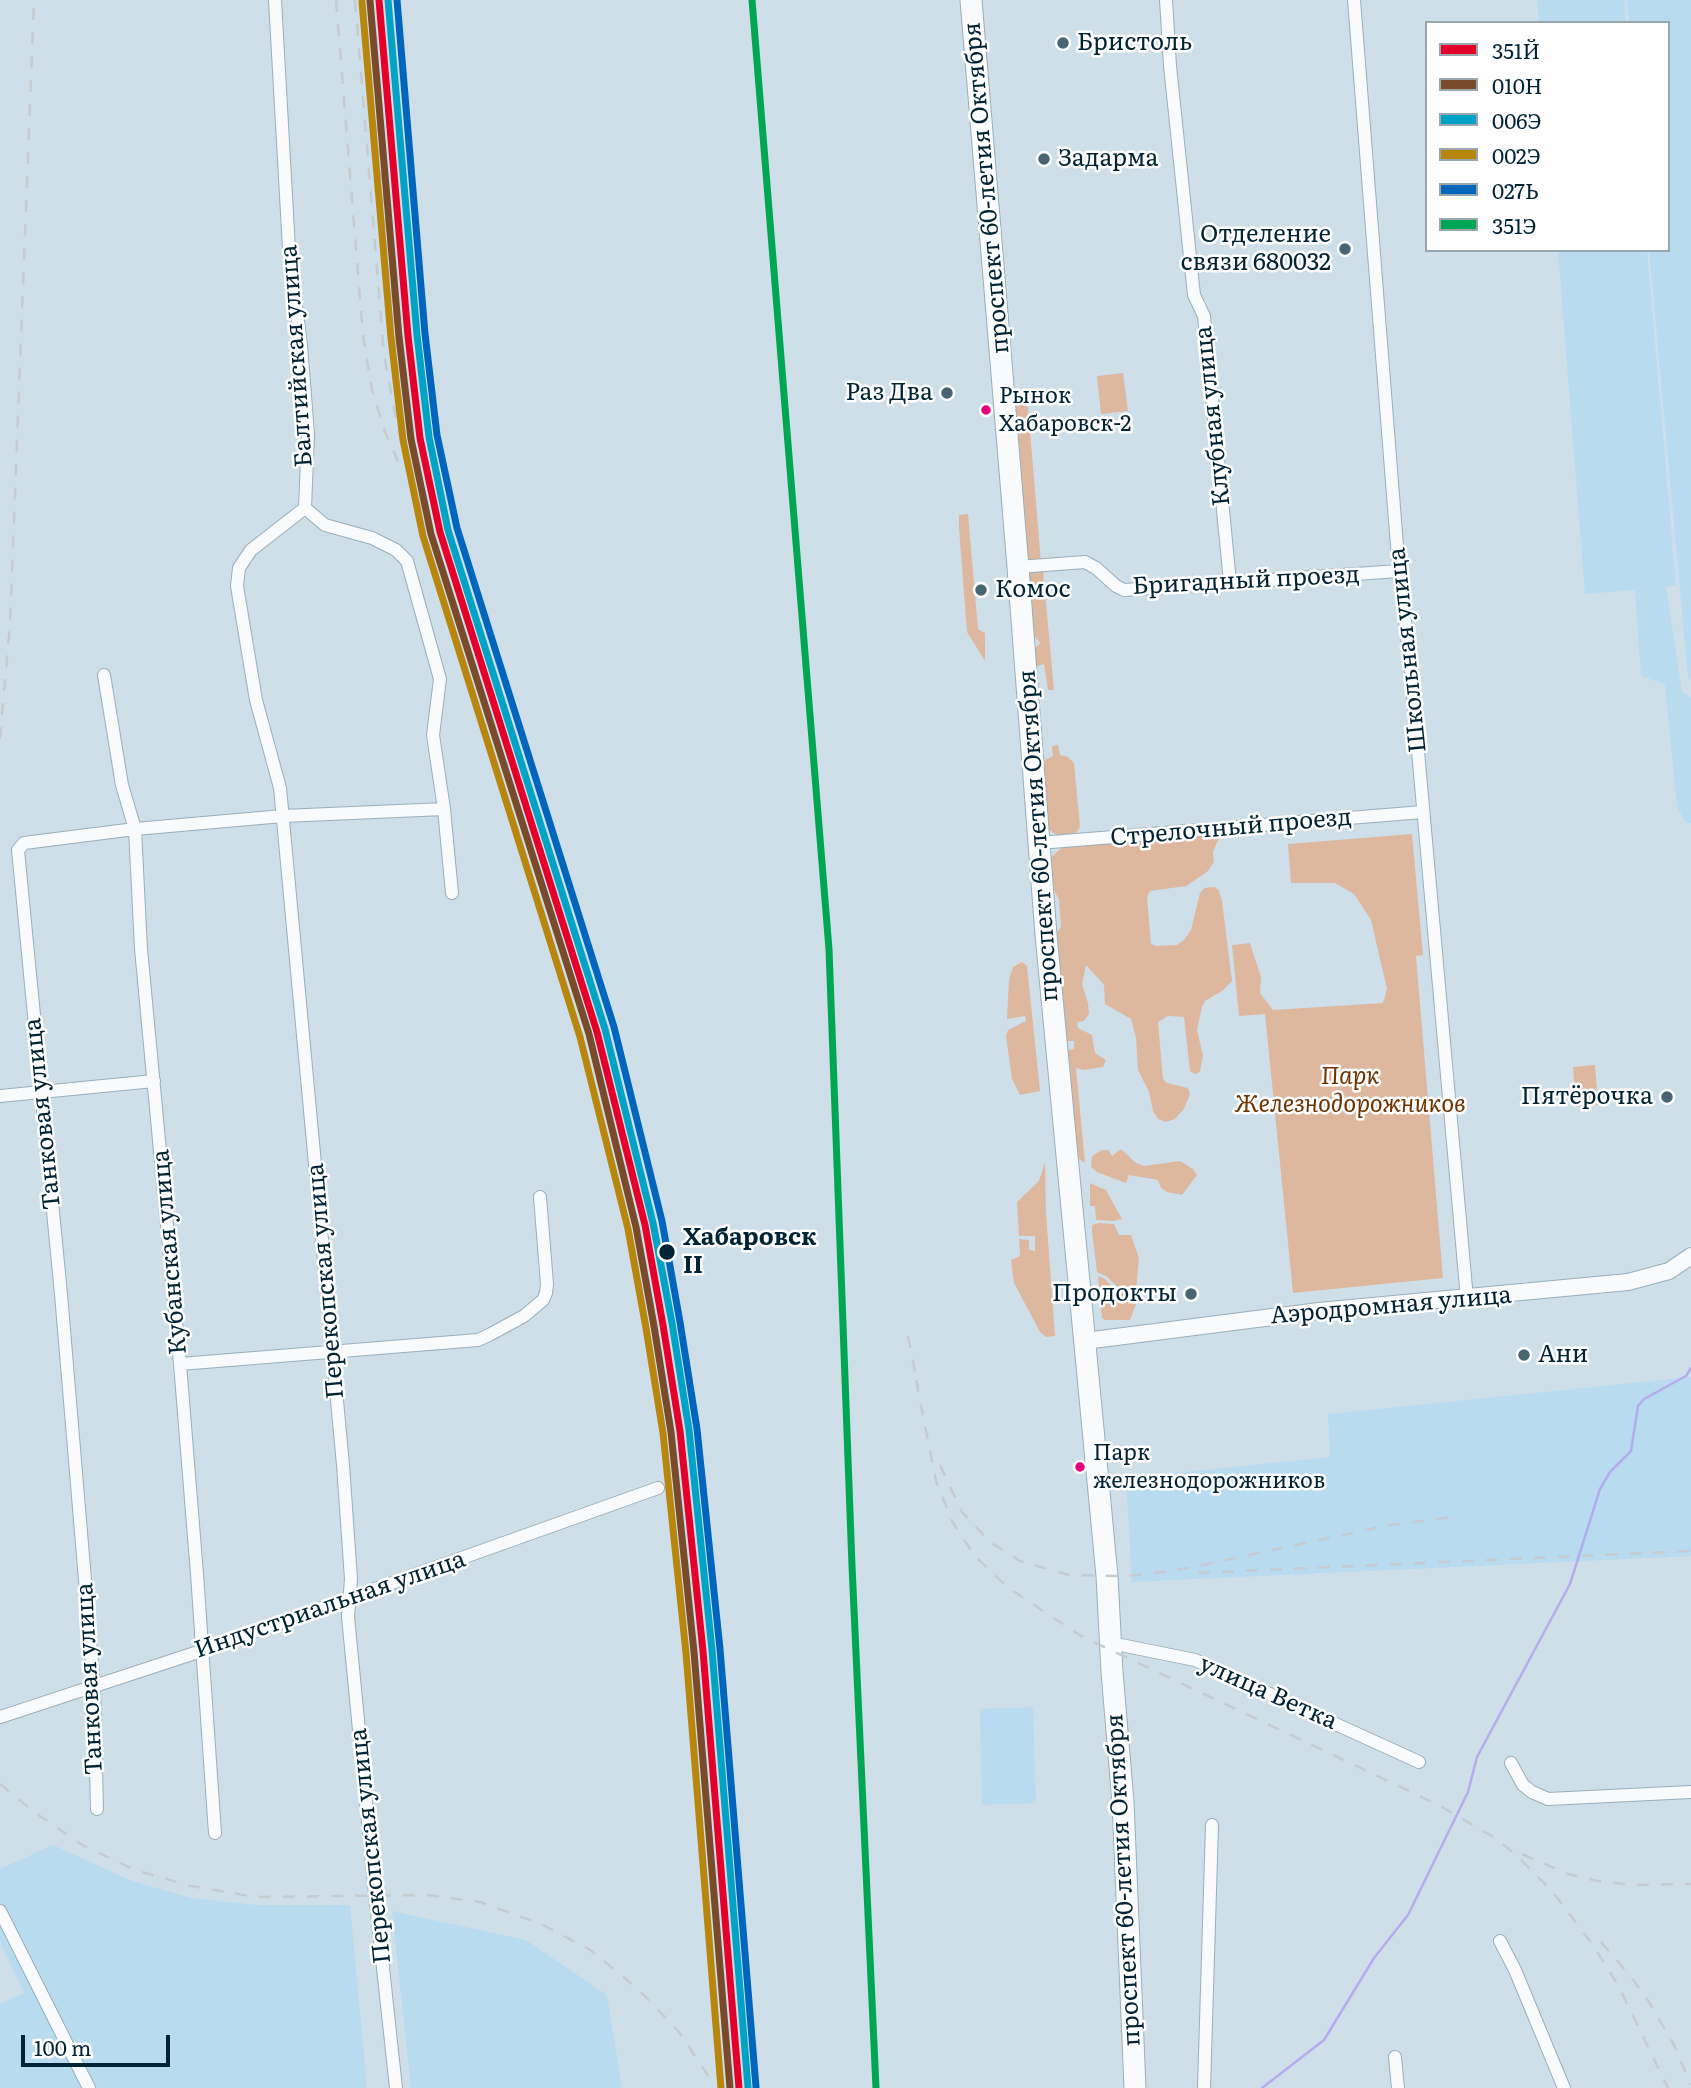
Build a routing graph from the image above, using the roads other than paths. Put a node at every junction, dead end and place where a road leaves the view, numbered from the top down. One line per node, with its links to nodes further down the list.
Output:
1 (275, 0): 5 (street, Балтийская улица)
2 (971, 0): 6 (highway, проспект 60-летия Октября)
3 (1166, 0): 8 (street, Клубная улица)
4 (1354, 0): 7 (street, Школьная улица)
5 (305, 508): 10 (street); 12 (street, Перекопская улица)
6 (1018, 567): 8 (street, Бригадный проезд); 14 (highway, проспект 60-летия Октября)
7 (1399, 571): 8 (street, Бригадный проезд); 11 (street, Школьная улица)
8 (1230, 582)
9 (104, 675): 13 (street, Кубанская улица)
10 (444, 809): 12 (street, Танковая улица); 15 (street)
11 (1423, 812): 14 (street, Стрелочный проезд); 21 (street, Школьная улица)
12 (283, 816): 13 (street, Танковая улица); 23 (street, Перекопская улица)
13 (135, 829): 16 (street, Кубанская улица); 17 (street, Танковая улица)
14 (1039, 843): 22 (highway, проспект 60-летия Октября)
15 (452, 893)
16 (154, 1081): 17 (street); 24 (street, Кубанская улица)
17 (40, 1093): 18 (street); 30 (street, Танковая улица)
18 (0, 1097)
19 (540, 1197): 23 (street)
20 (1691, 1256): 21 (street, Аэродромная улица)
21 (1467, 1299): 22 (street, Аэродромная улица)
22 (1085, 1341): 27 (highway, проспект 60-летия Октября)
23 (334, 1352): 24 (street); 26 (street, Перекопская улица)
24 (180, 1364): 28 (street, Кубанская улица)
25 (658, 1489): 26 (street, Индустриальная улица)
26 (349, 1599): 28 (street, Индустриальная улица); 42 (street, Перекопская улица)
27 (1111, 1643): 29 (highway, проспект 60-летия Октября); 32 (street, улица Ветка)
28 (201, 1651): 30 (street, Индустриальная улица); 37 (street, Кубанская улица)
29 (1112, 1672): 43 (highway, проспект 60-летия Октября); 44 (highway, проспект 60-летия Октября)
30 (94, 1687): 31 (street, Индустриальная улица); 35 (street, Танковая улица)
31 (0, 1717)
32 (1419, 1762)
33 (1511, 1763): 34 (street)
34 (1691, 1792)
35 (97, 1809)
36 (1212, 1825): 45 (street)
37 (215, 1833)
38 (0, 1911): 41 (street)
39 (1500, 1941): 47 (street)
40 (1395, 2057): 46 (street)
41 (89, 2088)
42 (396, 2088)
43 (1124, 2088)
44 (1135, 2088)
45 (1204, 2088)
46 (1398, 2088)
47 (1564, 2088)

